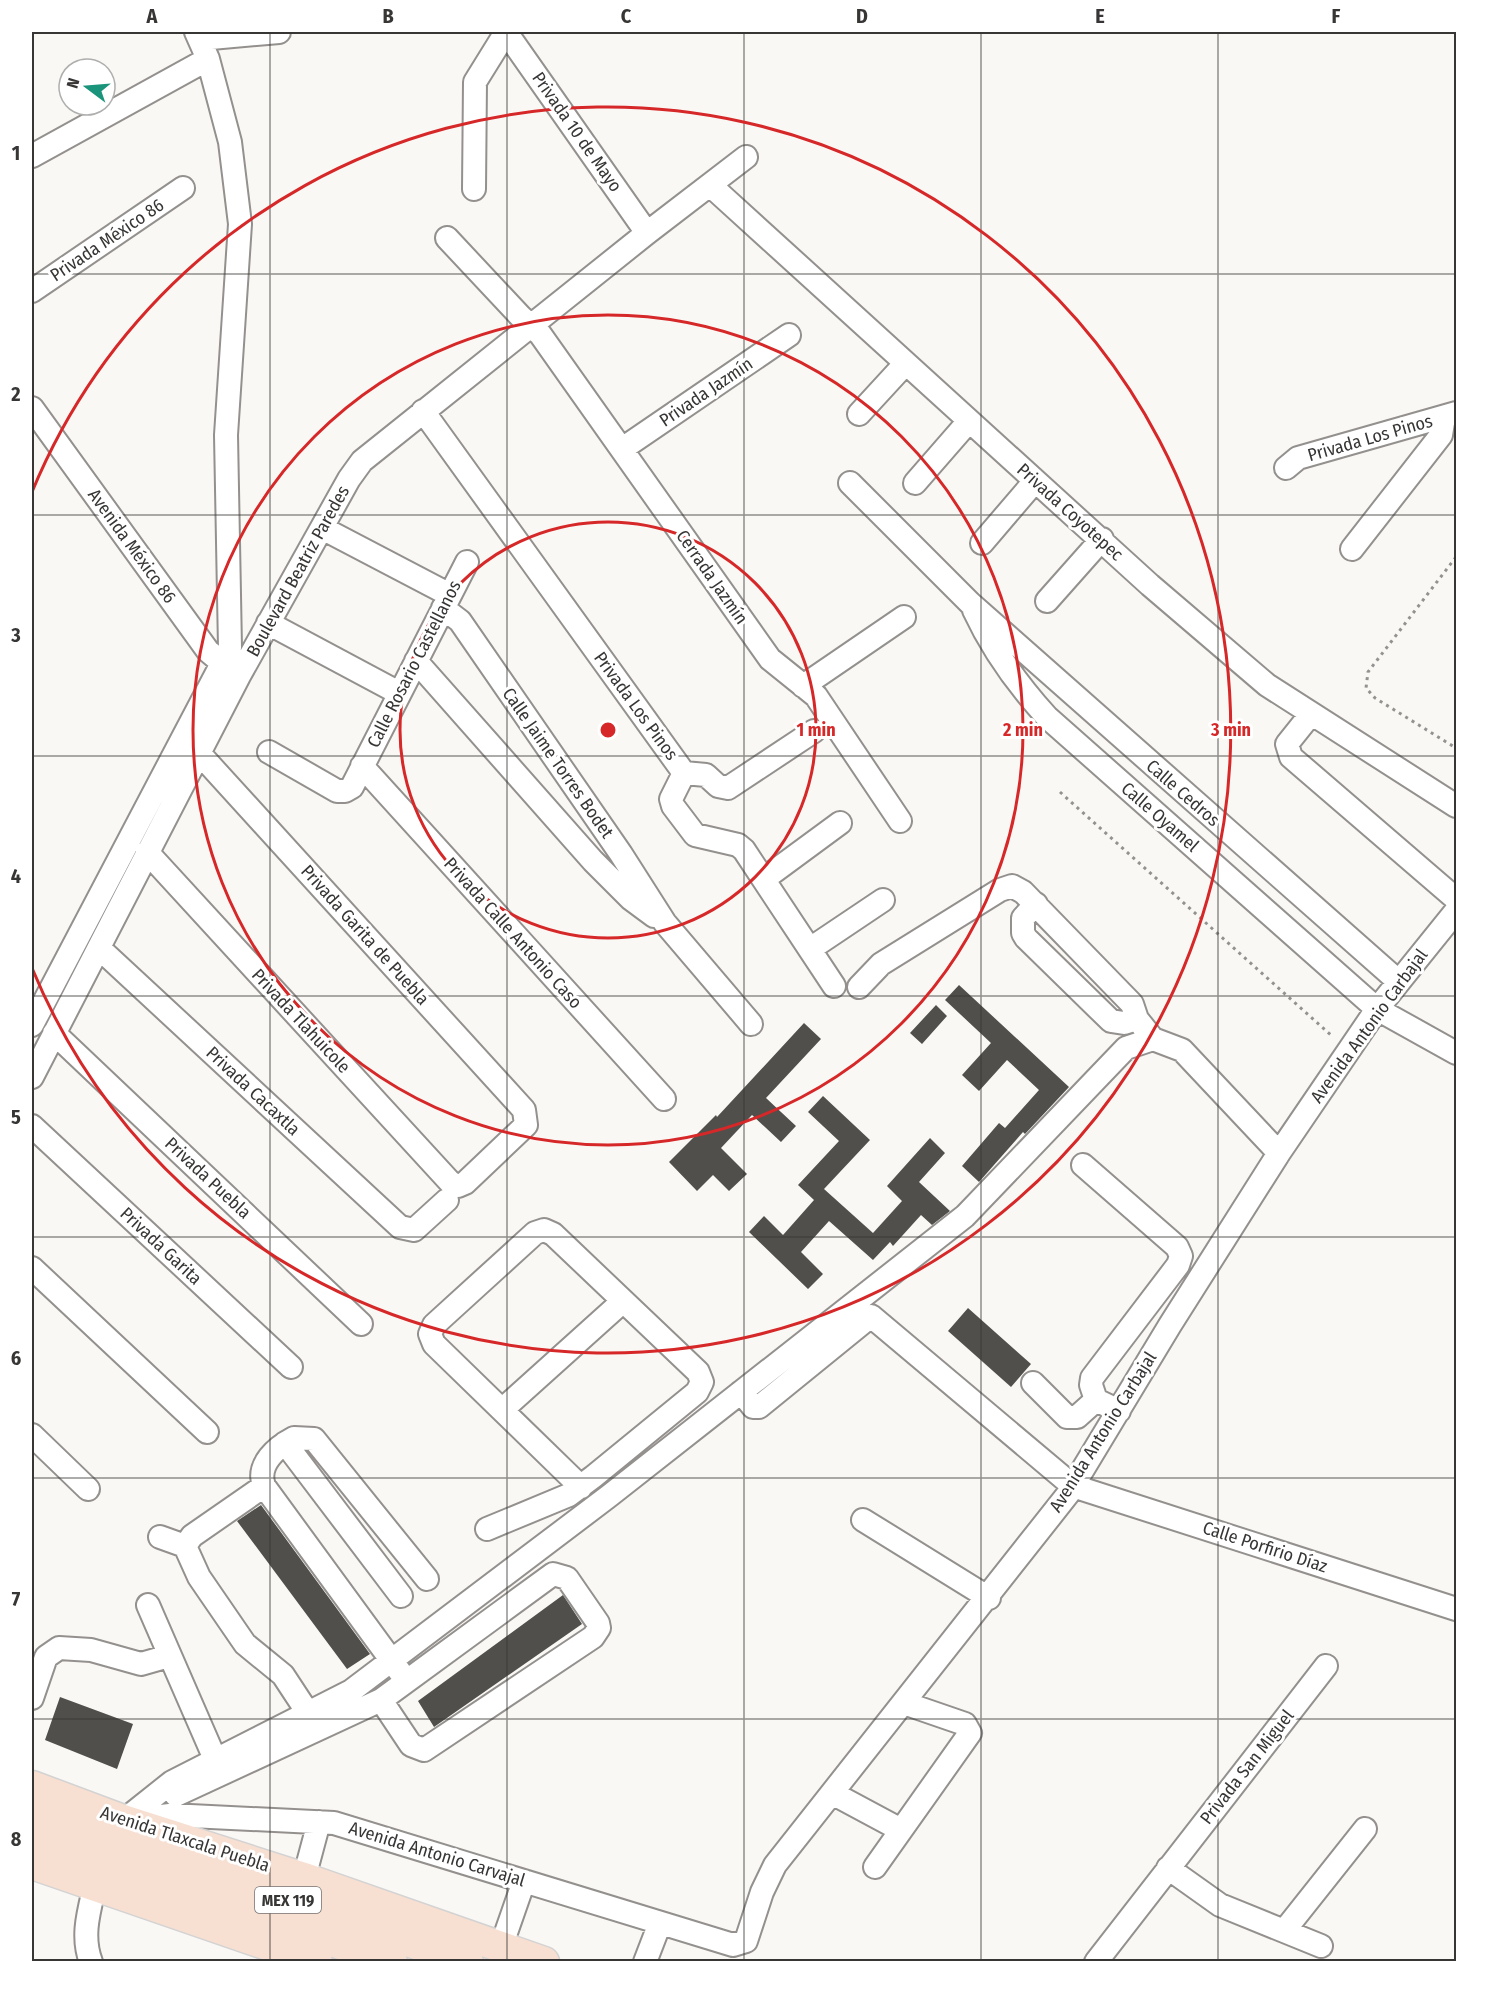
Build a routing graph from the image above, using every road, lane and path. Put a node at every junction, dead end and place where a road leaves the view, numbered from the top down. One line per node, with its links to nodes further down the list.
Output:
1 (279, 32): 3 (street)
2 (506, 32): 8 (street); 9 (street, Privada 10 de Mayo)
3 (202, 43): 4 (street); 37 (street, Boulevard Beatriz Paredes)
4 (32, 156)
5 (747, 157): 6 (street, Boulevard Beatriz Paredes)
6 (710, 185): 9 (street, Boulevard Beatriz Paredes); 14 (street, Privada Coyotepec)
7 (183, 188): 11 (street, Privada México 86)
8 (474, 189)
9 (647, 233): 12 (street, Boulevard Beatriz Paredes)
10 (447, 238): 12 (street, Cerrada Jazmín)
11 (32, 291)
12 (532, 324): 16 (street, Boulevard Beatriz Paredes); 20 (street, Cerrada Jazmín)
13 (789, 334): 20 (street, Privada Jazmín)
14 (905, 364): 17 (street); 19 (street, Privada Coyotepec)
15 (32, 408): 37 (street, Avenida México 86)
16 (423, 411): 25 (street, Boulevard Beatriz Paredes); 46 (street, Privada Los Pinos)
17 (859, 414)
18 (1450, 415): 21 (street, Privada Los Pinos); 28 (street)
19 (969, 422): 22 (street, Privada Coyotepec); 24 (street)
20 (622, 449): 38 (street, Cerrada Jazmín)
21 (1286, 468)
22 (1035, 481): 26 (street, Privada Coyotepec); 27 (street)
23 (850, 483): 33 (street, Calle Cedros)
24 (915, 483)
25 (322, 528): 32 (street, Calle Jaime Torres Bodet); 35 (street, Boulevard Beatriz Paredes)
26 (1102, 539): 31 (street); 40 (street, Privada Coyotepec)
27 (982, 543)
28 (1352, 549)
29 (1456, 557): 42 (path)
30 (467, 562): 32 (street, Calle Rosario Castellanos)
31 (1047, 601)
32 (446, 602): 36 (street, Calle Rosario Castellanos); 59 (street, Calle Jaime Torres Bodet)
33 (970, 603): 47 (street, Calle Cedros); 50 (street, Calle Oyamel)
34 (904, 616): 38 (street)
35 (268, 623): 37 (street, Boulevard Beatriz Paredes); 39 (street)
36 (416, 661): 39 (street, Calle Rosario Castellanos); 59 (street, Calle Jaime Torres Bodet)
37 (230, 670): 44 (street, Boulevard Beatriz Paredes); 68 (street, Boulevard Beatriz Paredes)
38 (803, 686): 51 (street, Cerrada Jazmín)
39 (399, 693): 45 (street, Calle Rosario Castellanos)
40 (1311, 714): 49 (street, Privada Coyotepec); 55 (street)
41 (814, 731): 46 (street)
42 (1456, 748)
43 (268, 752): 45 (street, Calle Rosario Castellanos)
44 (199, 753): 53 (street, Boulevard Beatriz Paredes); 78 (street, Privada Garita de Puebla)
45 (362, 766): 74 (street, Privada Calle Antonio Caso)
46 (684, 773): 54 (street, Privada Los Pinos)
47 (1176, 787): 50 (street); 62 (street, Calle Cedros)
48 (1060, 792): 71 (path)
49 (1456, 806)
50 (1154, 812): 65 (street, Calle Oyamel)
51 (900, 821)
52 (840, 823): 54 (street)
53 (147, 852): 60 (street, Boulevard Beatriz Paredes); 78 (street, Privada Tlahuicole)
54 (764, 879): 61 (street, Privada Los Pinos)
55 (1456, 899)
56 (883, 900): 61 (street)
57 (1036, 904): 64 (street); 66 (street); 66 (street)
58 (1456, 911): 62 (street, Avenida Antonio Carbajal)
59 (665, 923): 67 (street, Calle Jaime Torres Bodet)
60 (99, 948): 69 (street, Boulevard Beatriz Paredes); 78 (street, Privada Cacaxtla)
61 (810, 949): 63 (street, Privada Los Pinos)
62 (1398, 981): 65 (street, Avenida Antonio Carbajal)
63 (834, 986)
64 (859, 987)
65 (1377, 1008): 71 (street, Avenida Antonio Carbajal); 72 (street, Calle Oyamel)
66 (1137, 1020): 70 (street)
67 (752, 1024)
68 (32, 1025)
69 (54, 1033): 73 (street, Boulevard Beatriz Paredes); 81 (street, Privada Puebla)
70 (1153, 1039): 76 (street); 84 (street)
71 (1348, 1050): 76 (street, Avenida Antonio Carbajal)
72 (1456, 1053)
73 (32, 1077)
74 (664, 1099)
75 (32, 1125): 82 (street, Privada Garita)
76 (1278, 1153): 87 (street, Avenida Antonio Carbajal)
77 (1083, 1165): 85 (street)
78 (452, 1193)
79 (32, 1268): 88 (street)
80 (622, 1302): 86 (street); 86 (street); 91 (street)
81 (361, 1323)
82 (291, 1367)
83 (1033, 1383): 85 (street)
84 (741, 1392): 93 (street); 95 (street)
85 (1096, 1400): 87 (street)
86 (503, 1409): 91 (street)
87 (1119, 1411): 93 (street, Avenida Antonio Carbajal)
88 (207, 1432)
89 (32, 1435): 94 (street)
90 (285, 1443): 92 (street); 100 (street); 101 (street)
91 (587, 1482): 95 (street); 97 (street)
92 (264, 1486): 99 (street); 106 (street)
93 (1073, 1486): 102 (street, Avenida Antonio Carbajal); 104 (street, Calle Porfirio Díaz)
94 (88, 1489)
95 (609, 1496): 106 (street)
96 (863, 1520): 102 (street)
97 (487, 1529)
98 (160, 1537): 99 (street)
99 (185, 1546): 112 (street)
100 (427, 1579)
101 (401, 1596)
102 (988, 1598): 111 (street, Avenida Antonio Carbajal)
103 (148, 1605): 105 (street)
104 (1456, 1609)
105 (170, 1656): 109 (street); 113 (street)
106 (393, 1661): 108 (street); 112 (street)
107 (1326, 1666): 124 (street, Privada San Miguel)
108 (407, 1683): 110 (street); 110 (street)
109 (32, 1698)
110 (381, 1700): 121 (street)
111 (904, 1703): 115 (street, Avenida Antonio Carbajal); 119 (street)
112 (308, 1713): 113 (street)
113 (214, 1759): 121 (street)
114 (32, 1786): 121 (main road, Avenida Tlaxcala Puebla)
115 (832, 1793): 119 (street); 129 (street, Avenida Antonio Carbajal)
116 (32, 1810): 121 (main road, Avenida Tlaxcala Puebla / MEX 119)
117 (319, 1822): 121 (street, Avenida Antonio Carvajal); 125 (street); 126 (street, Avenida Antonio Carvajal)
118 (1365, 1829): 128 (street)
119 (901, 1830): 123 (street)
120 (32, 1836): 121 (main road, Avenida Tlaxcala Puebla / MEX 119)
121 (114, 1841): 122 (main road, Avenida Tlaxcala Puebla); 125 (main road, Avenida Tlaxcala Puebla); 132 (street); 133 (main road, Avenida Tlaxcala Puebla); 134 (main road, Avenida Tlaxcala Puebla / MEX 119); 135 (main road, Avenida Tlaxcala Puebla / MEX 119)
122 (32, 1864)
123 (875, 1867)
124 (1168, 1868): 128 (street); 138 (street, Privada San Miguel)
125 (304, 1878): 131 (main road, Avenida Tlaxcala Puebla)
126 (524, 1881): 127 (street, Avenida Antonio Carvajal); 131 (street)
127 (660, 1923): 129 (street, Avenida Antonio Carvajal); 137 (street)
128 (1284, 1931): 130 (street)
129 (742, 1944)
130 (1321, 1946)
131 (492, 1954): 136 (main road, Avenida Tlaxcala Puebla)
132 (91, 1962)
133 (317, 1962)
134 (392, 1962)
135 (468, 1962)
136 (544, 1962)
137 (645, 1962)
138 (1096, 1962)

